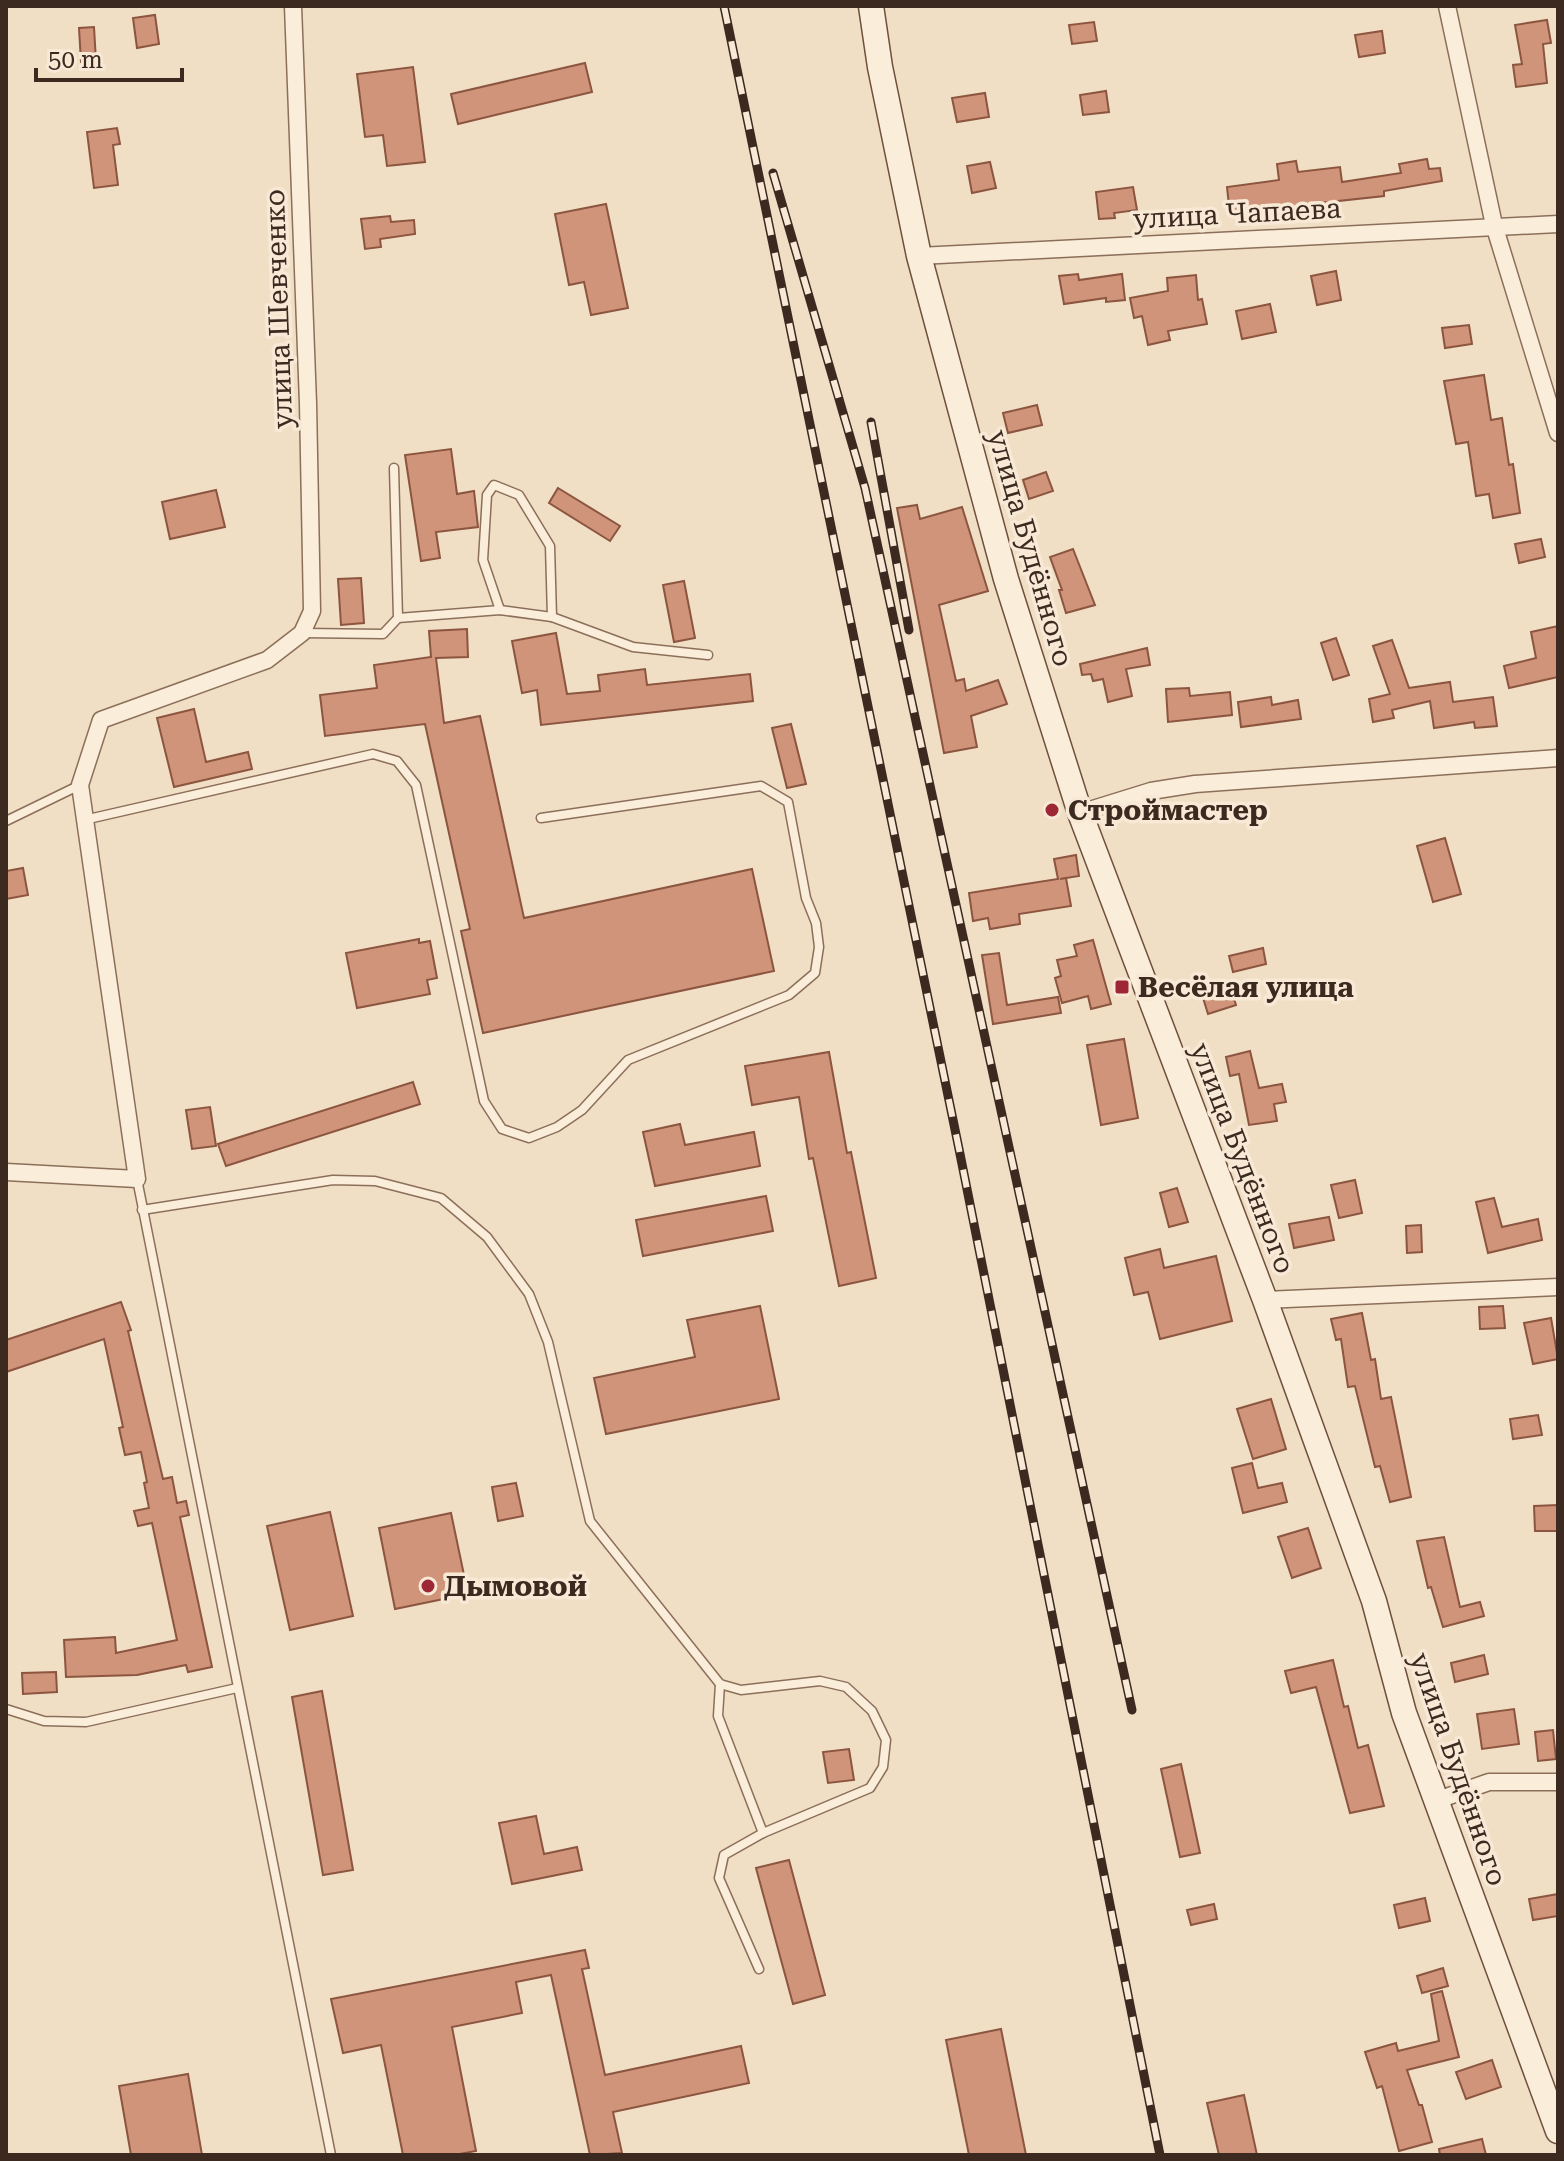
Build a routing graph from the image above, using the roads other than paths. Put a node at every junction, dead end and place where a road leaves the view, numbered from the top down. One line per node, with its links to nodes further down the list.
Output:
1 (293, 6): 12 (street, улица Шевченко)
2 (871, 6): 6 (street, улица Будённого)
3 (1447, 6): 5 (street)
4 (1558, 224): 5 (street, улица Чапаева)
5 (1494, 225): 6 (street, улица Чапаева); 7 (street)
6 (919, 256): 16 (street, улица Будённого)
7 (1558, 433)
8 (394, 468): 11 (lane)
9 (500, 610): 10 (lane); 10 (lane); 11 (lane)
10 (552, 617): 13 (lane)
11 (398, 618): 12 (lane)
12 (302, 633): 15 (street)
13 (708, 655)
14 (1558, 758): 16 (street)
15 (80, 785): 18 (lane); 19 (street)
16 (1080, 813): 24 (street, улица Будённого)
17 (541, 818): 19 (lane)
18 (6, 821)
19 (83, 821): 21 (street)
20 (6, 1172): 21 (street)
21 (137, 1179): 22 (lane)
22 (142, 1210): 25 (lane); 26 (lane)
23 (1558, 1287): 24 (street)
24 (1265, 1300): 29 (street, улица Будённого)
25 (720, 1684): 30 (lane); 30 (lane)
26 (237, 1688): 27 (lane); 33 (lane)
27 (6, 1709)
28 (1558, 1782): 29 (street)
29 (1435, 1801): 32 (street, улица Будённого)
30 (763, 1833): 31 (lane)
31 (759, 1969)
32 (1558, 2131)
33 (331, 2155)

